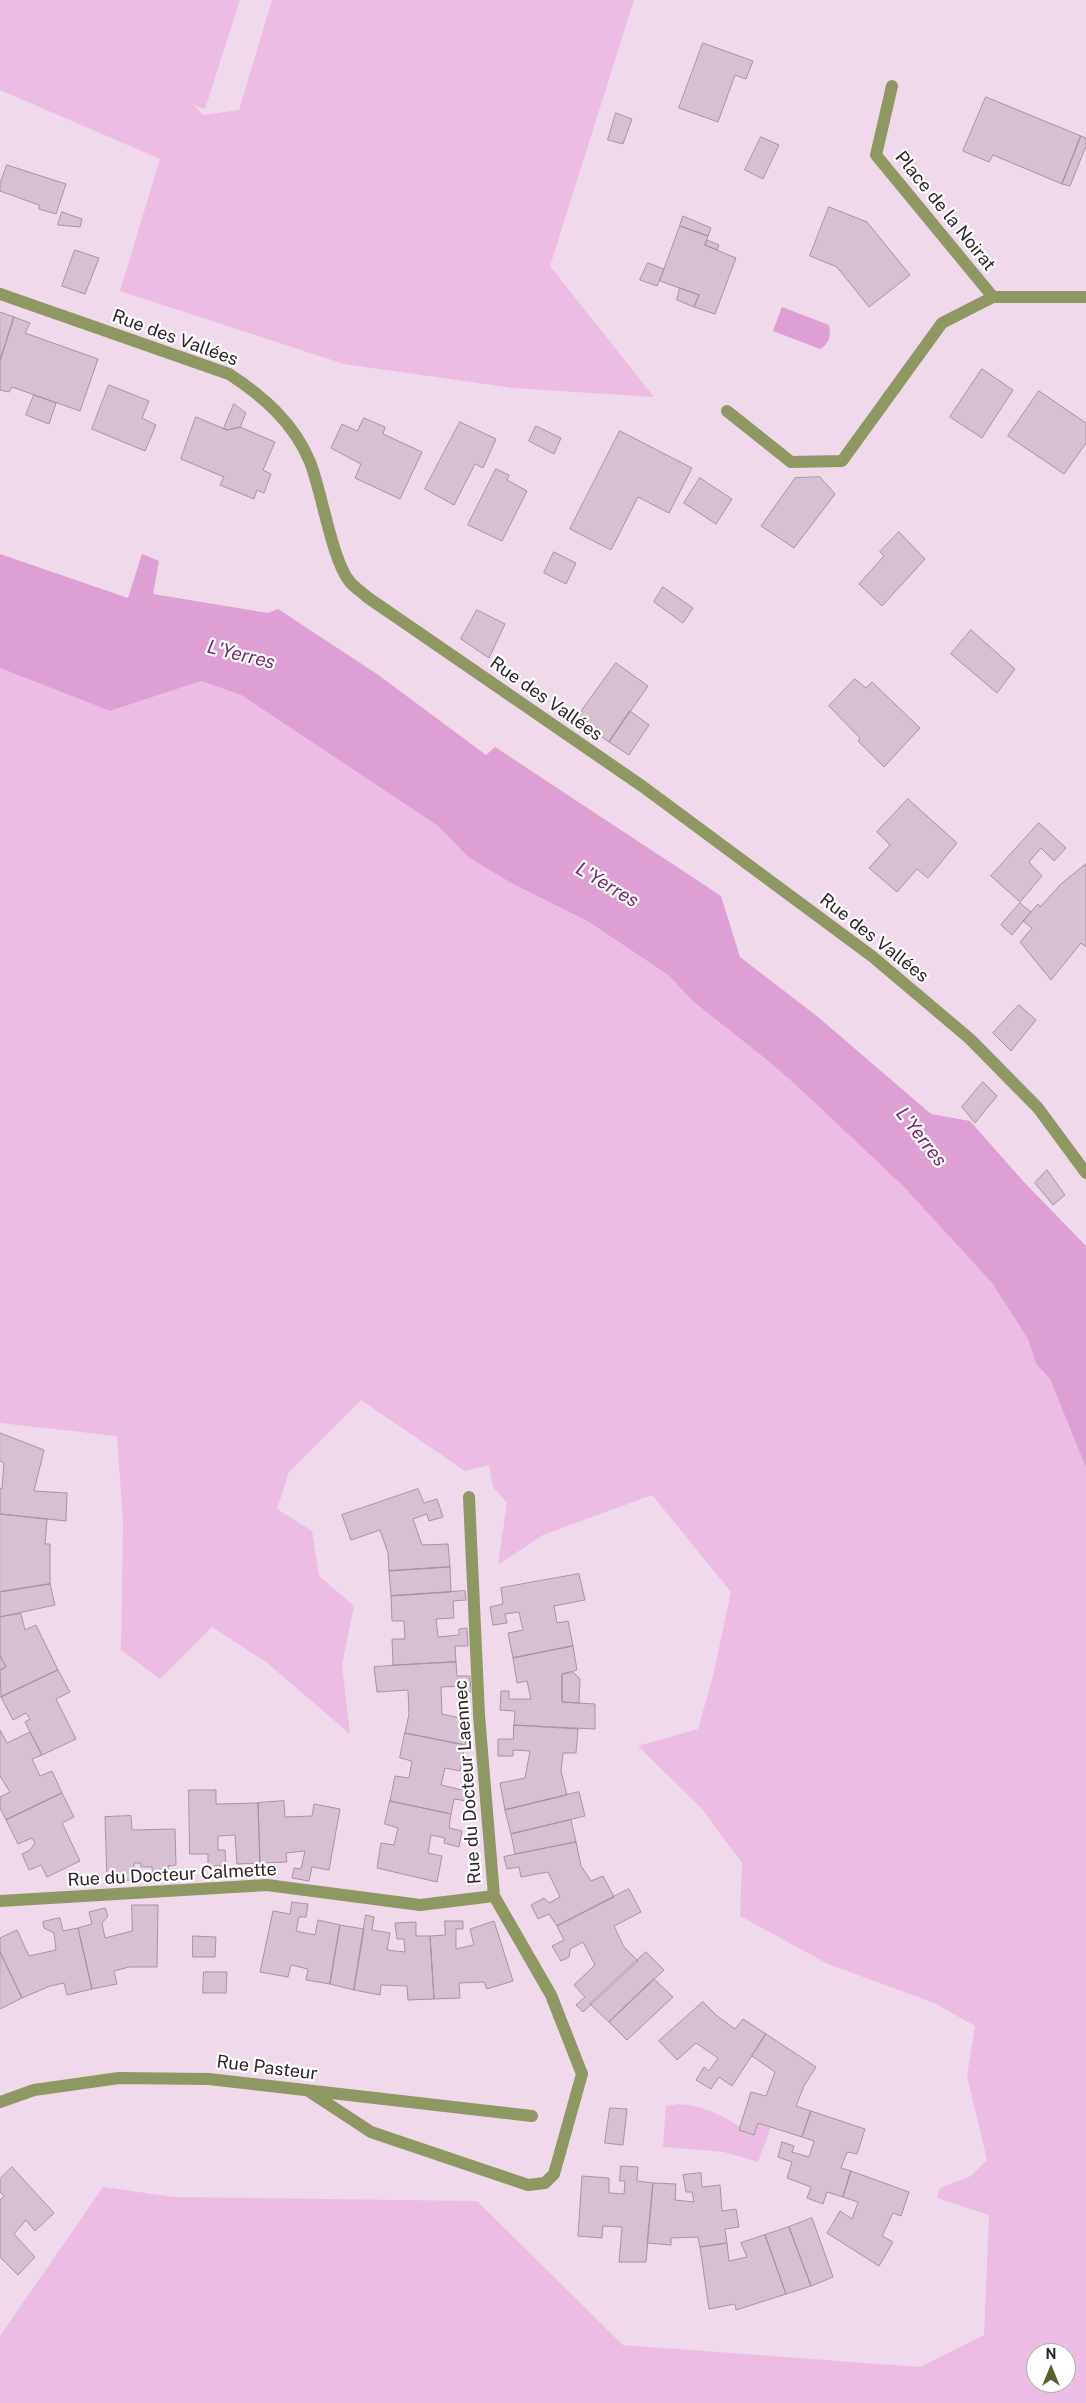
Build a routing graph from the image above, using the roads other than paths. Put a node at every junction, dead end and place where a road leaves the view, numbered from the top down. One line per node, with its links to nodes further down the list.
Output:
1 (892, 86): 4 (street, Place de la Noirat)
2 (0, 294): 6 (street, Rue des Vallées)
3 (1086, 297): 4 (street)
4 (993, 298): 5 (street)
5 (726, 411)
6 (1086, 1173)
7 (469, 1497): 8 (street, Rue du Docteur Laennec)
8 (494, 1896): 9 (street, Rue du Docteur Calmette); 10 (street, Rue du Docteur Laennec)
9 (0, 1901)
10 (307, 2090): 11 (street, Rue Pasteur); 12 (street, Rue Pasteur)
11 (0, 2102)
12 (532, 2116)

